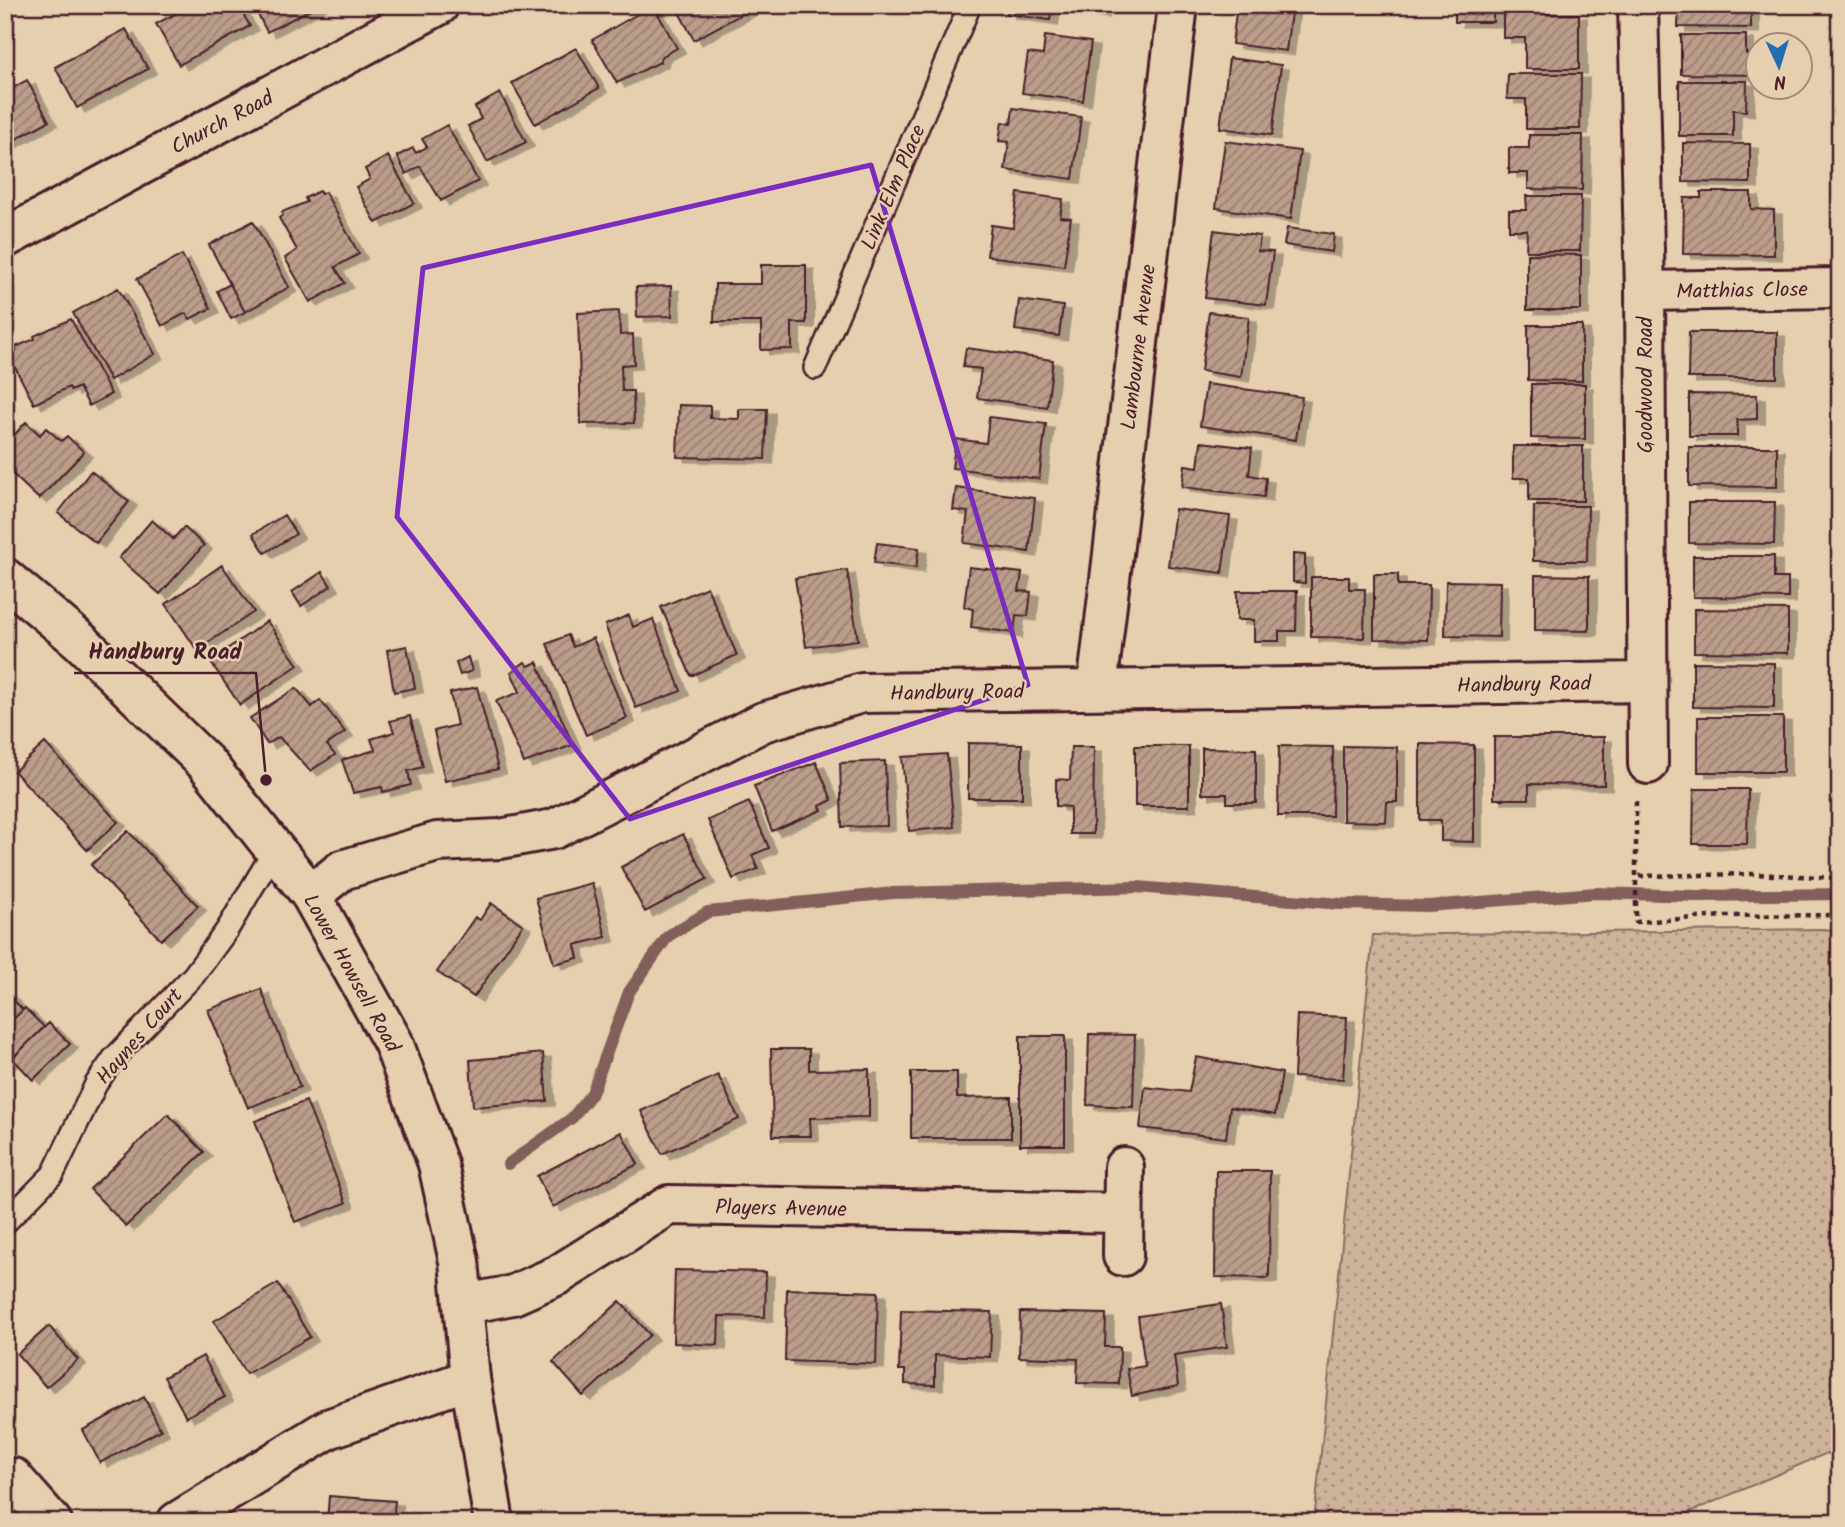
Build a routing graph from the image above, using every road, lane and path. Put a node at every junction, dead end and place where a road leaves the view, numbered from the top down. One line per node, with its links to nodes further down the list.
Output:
1 (439, 5): 5 (street, Church Road)
2 (970, 5): 8 (lane, Link Elm Place)
3 (1178, 5): 11 (street, Lambourne Avenue)
4 (1638, 5): 7 (street, Goodwood Road)
5 (5, 238)
6 (1840, 288): 7 (street, Matthias Close)
7 (1644, 291): 10 (street, Goodwood Road)
8 (815, 368)
9 (5, 578): 13 (street, Lower Howsell Road)
10 (1646, 682): 11 (street, Handbury Road); 12 (street, Goodwood Road)
11 (1097, 690): 16 (street, Handbury Road)
12 (1648, 764): 14 (path)
13 (275, 849): 16 (street, Lower Howsell Road); 20 (lane, Haynes Court)
14 (1639, 876): 15 (path); 17 (path)
15 (1840, 878)
16 (311, 895): 22 (street, Lower Howsell Road)
17 (1840, 915)
18 (1124, 1167): 19 (street)
19 (1122, 1213): 21 (street); 22 (street, Players Avenue)
20 (5, 1223)
21 (1123, 1256)
22 (466, 1304): 23 (street, Lower Howsell Road)
23 (470, 1380): 26 (street); 27 (street, Lower Howsell Road)
24 (5, 1478): 25 (street)
25 (52, 1522)
26 (177, 1522)
27 (494, 1522)

